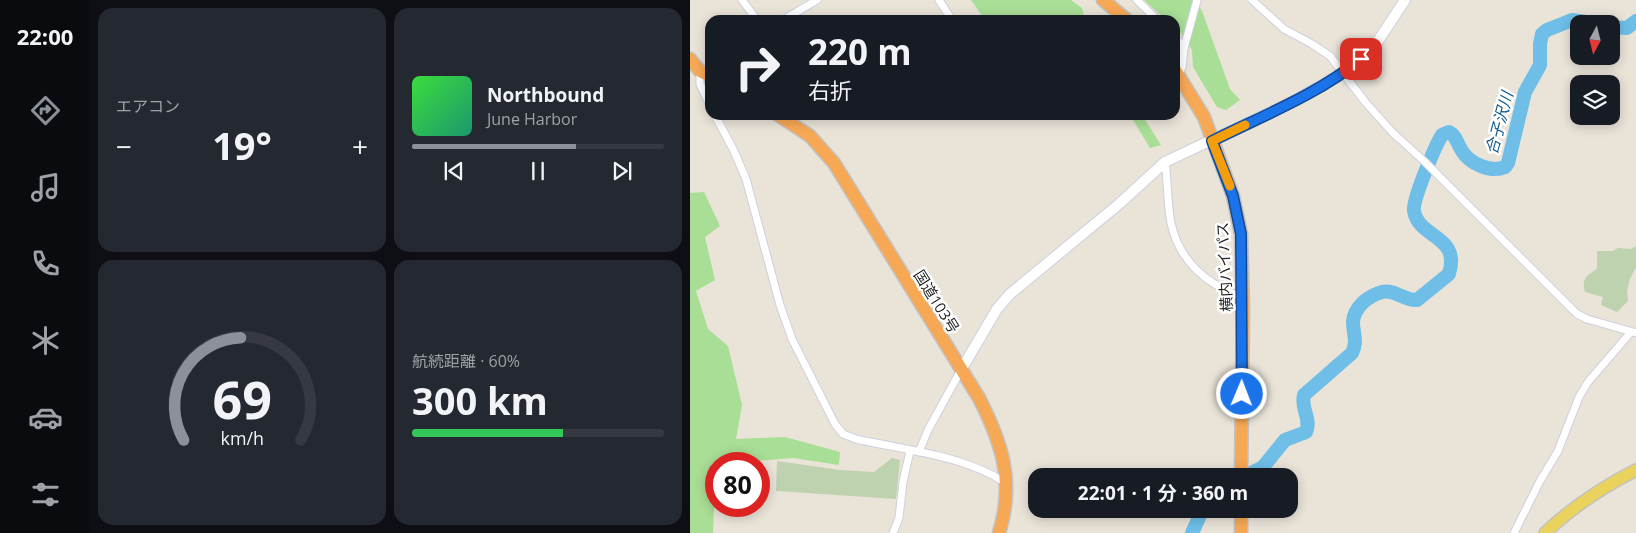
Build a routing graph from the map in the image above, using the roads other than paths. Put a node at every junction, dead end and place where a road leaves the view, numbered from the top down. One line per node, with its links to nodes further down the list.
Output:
1 (742, 0): 10 (street)
2 (817, 0): 9 (street)
3 (939, 0): 12 (street)
4 (1103, 0): 13 (highway)
5 (1137, 0): 14 (street)
6 (1197, 0): 16 (street)
7 (1252, 0): 19 (street)
8 (1404, 0): 19 (street)
9 (804, 3): 11 (street)
10 (753, 15)
11 (789, 15)
12 (949, 15)
13 (1121, 15)
14 (1152, 15)
15 (1180, 43): 16 (street)
16 (1184, 48): 18 (street)
17 (690, 58): 20 (highway)
18 (1180, 69)
19 (1344, 73): 25 (street); 28 (street)
20 (705, 74): 22 (street)
21 (1180, 78): 25 (highway, 横内バイパス)
22 (705, 94)
23 (718, 120): 30 (street)
24 (786, 120): 29 (highway, 国道103号)
25 (1212, 141): 26 (street); 27 (highway, 横内バイパス)
26 (1165, 162): 27 (street); 29 (street)
27 (1242, 297): 32 (highway, 横内バイパス)
28 (1633, 332): 39 (street)
29 (962, 370): 31 (street); 34 (highway, 国道103号)
30 (910, 451): 31 (street); 36 (street)
31 (918, 452): 34 (street)
32 (1241, 468)
33 (1636, 470): 40 (main road)
34 (1006, 484): 37 (highway, 国道103号)
35 (1241, 518): 38 (highway)
36 (894, 533)
37 (999, 533)
38 (1241, 533)
39 (1514, 533)
40 (1545, 533)

